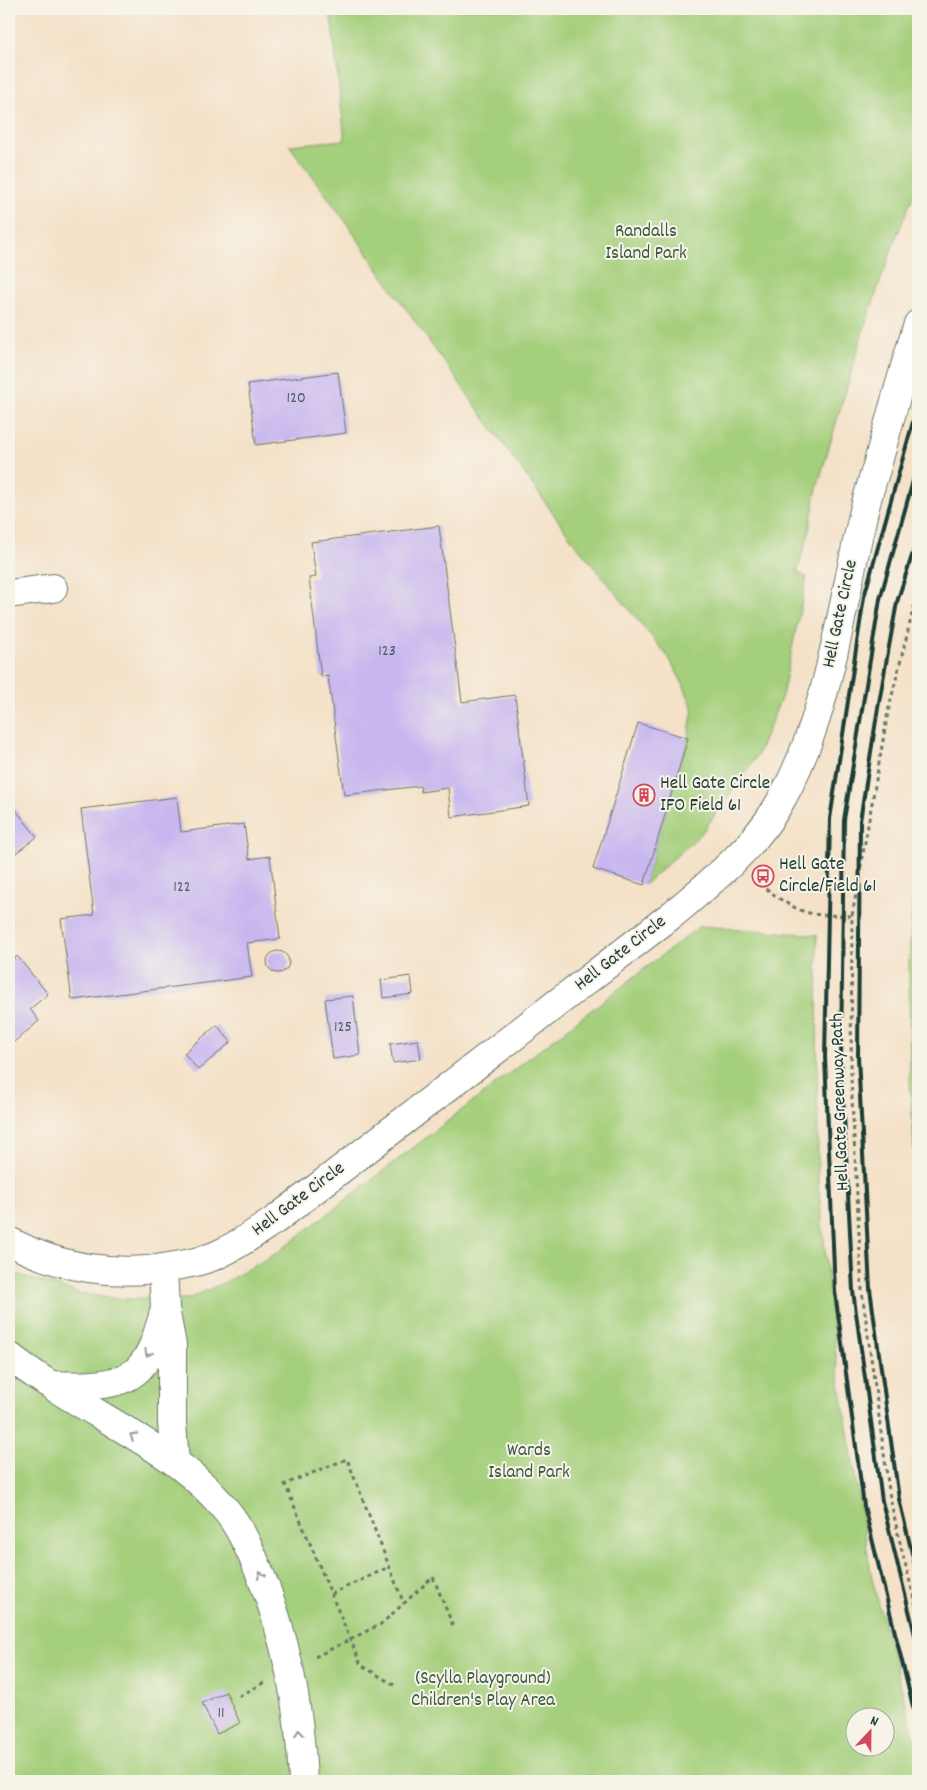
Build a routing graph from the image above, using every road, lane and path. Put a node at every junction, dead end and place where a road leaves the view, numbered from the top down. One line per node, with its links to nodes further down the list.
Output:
1 (918, 324): 5 (street, Hell Gate Circle)
2 (53, 588): 4 (street)
3 (918, 590): 6 (path, Hell Gate Greenway Path)
4 (9, 594)
5 (732, 861): 6 (path); 8 (street, Hell Gate Circle)
6 (852, 916): 16 (path, Hell Gate Greenway Path)
7 (9, 1241): 8 (street, Hell Gate Circle)
8 (163, 1268): 9 (street)
9 (165, 1308): 11 (street, one-way to 11); 12 (street)
10 (9, 1356): 11 (street)
11 (52, 1385): 12 (street, one-way to 11)
12 (175, 1462): 19 (street, one-way to 12)
13 (389, 1567): 14 (path); 14 (path); 15 (path)
14 (331, 1594): 18 (path)
15 (404, 1604): 17 (path); 18 (path)
16 (918, 1614)
17 (453, 1626)
18 (350, 1640): 19 (path); 20 (path)
19 (291, 1669): 21 (street, one-way to 19)
20 (394, 1685)
21 (303, 1781)

